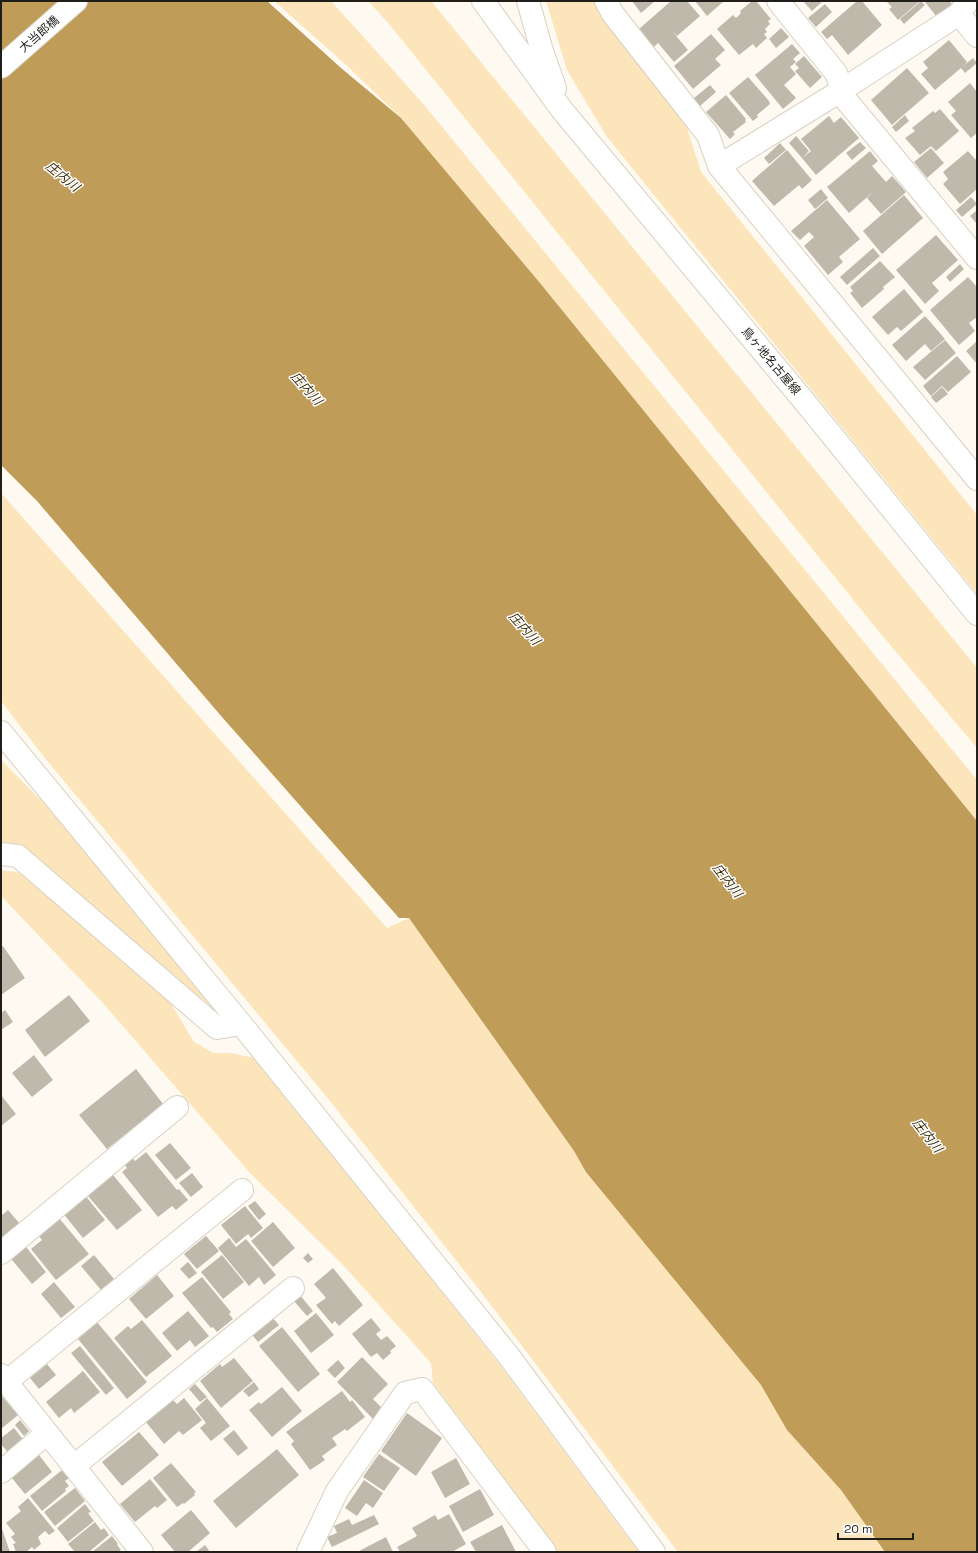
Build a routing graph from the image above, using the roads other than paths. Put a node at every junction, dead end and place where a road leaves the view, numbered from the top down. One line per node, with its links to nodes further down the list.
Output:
1 (76, 1): 8 (street, 大当郎橋)
2 (483, 1): 10 (street, 鳥ヶ地名古屋線)
3 (528, 1): 10 (street)
4 (606, 1): 11 (street)
5 (778, 1): 9 (street)
6 (963, 7): 7 (street); 9 (street)
7 (977, 36)
8 (1, 67)
9 (842, 90): 11 (street); 12 (street)
10 (562, 110): 14 (street, 鳥ヶ地名古屋線)
11 (719, 166): 13 (street)
12 (977, 258)
13 (977, 479)
14 (977, 614)
15 (1, 732): 17 (street)
16 (1, 854): 17 (street)
17 (241, 1024): 29 (street)
18 (177, 1107): 20 (street)
19 (242, 1190): 22 (street)
20 (1, 1253)
21 (293, 1288): 24 (street)
22 (3, 1379): 23 (street)
23 (47, 1433): 24 (street); 25 (street)
24 (74, 1466): 26 (street)
25 (1, 1472)
26 (142, 1552)
27 (308, 1552): 28 (street)
28 (545, 1552)
29 (654, 1552)

